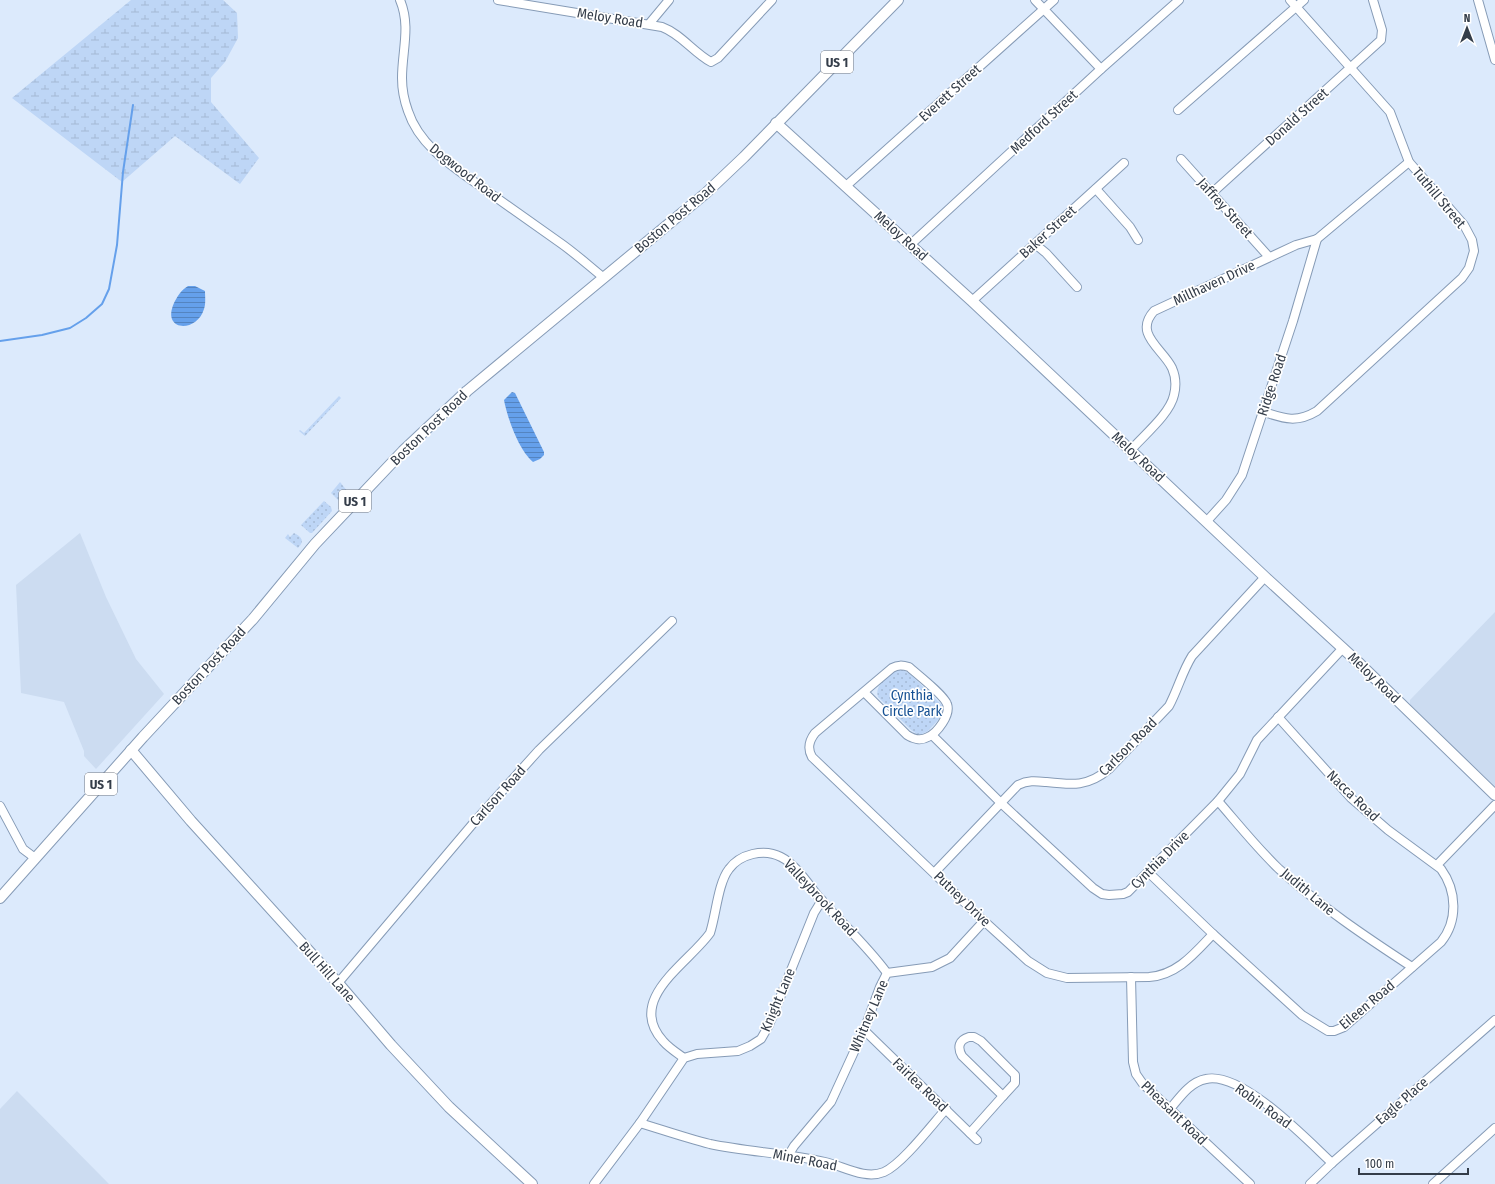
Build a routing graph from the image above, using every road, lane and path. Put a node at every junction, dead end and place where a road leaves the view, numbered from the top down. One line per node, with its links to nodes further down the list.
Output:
1 (400, 0): 32 (street, Dogwood Road)
2 (498, 0): 15 (street, Meloy Road)
3 (669, 0): 15 (street)
4 (772, 0): 15 (street, Meloy Road)
5 (898, 0): 20 (main road, Boston Post Road / US 1)
6 (1035, 0): 14 (street)
7 (1054, 0): 14 (street, Everett Street)
8 (1179, 0): 18 (street, Medford Street)
9 (1290, 0): 13 (street, Tuthill Street)
10 (1304, 0): 13 (street)
11 (1373, 0): 17 (street, Donald Street)
12 (1478, 0): 16 (street)
13 (1296, 7): 17 (street, Tuthill Street); 19 (street)
14 (1044, 9): 18 (street); 24 (street, Everett Street)
15 (649, 24)
16 (1495, 60)
17 (1351, 68): 22 (street, Tuthill Street); 26 (street, Donald Street)
18 (1101, 69): 30 (street, Medford Street)
19 (1178, 110)
20 (776, 123): 24 (main road, Meloy Road); 32 (main road, Boston Post Road / US 1)
21 (1181, 159): 26 (street, Jaffrey Street)
22 (1409, 162): 27 (street, Millhaven Drive); 35 (street, Tuthill Street)
23 (1124, 163): 25 (street, Baker Street)
24 (846, 186): 30 (main road, Meloy Road)
25 (1096, 189): 28 (street); 29 (street, Baker Street)
26 (1212, 193): 31 (street, Jaffrey Street)
27 (1317, 239): 31 (street, Millhaven Drive); 35 (street, Ridge Road)
28 (1138, 240)
29 (1035, 244): 33 (street); 34 (street, Baker Street)
30 (910, 245): 34 (main road, Meloy Road)
31 (1269, 257): 36 (street, Millhaven Drive)
32 (604, 278): 44 (main road, Boston Post Road / US 1)
33 (1077, 287)
34 (972, 301): 36 (main road, Meloy Road)
35 (1264, 412): 37 (street, Ridge Road)
36 (1131, 450): 37 (main road, Meloy Road)
37 (1207, 521): 38 (main road, Meloy Road)
38 (1265, 577): 40 (main road, Meloy Road); 47 (street, Carlson Road)
39 (672, 621): 61 (street, Carlson Road)
40 (1343, 648): 42 (street, Cynthia Drive); 45 (main road, Meloy Road)
41 (864, 692): 43 (street); 43 (street, Putney Drive); 52 (street, Putney Drive)
42 (1278, 717): 46 (street, Cynthia Drive); 51 (street, Nacca Road)
43 (932, 735): 47 (street, Cynthia Drive)
44 (131, 750): 50 (main road, Boston Post Road / US 1); 61 (main road, Bull Hill Lane)
45 (1495, 796)
46 (1218, 801): 53 (street, Cynthia Drive); 58 (street, Judith Lane)
47 (1001, 803): 52 (street, Carlson Road); 53 (street, Cynthia Drive)
48 (1495, 805): 51 (street)
49 (0, 806): 50 (street)
50 (35, 858): 54 (main road, Boston Post Road / US 1)
51 (1437, 865): 58 (street, Eileen Road)
52 (934, 872): 56 (street, Putney Drive)
53 (1148, 872): 57 (street, Eileen Road)
54 (0, 898)
55 (822, 900): 59 (street, Valleybrook Road); 64 (street, Knight Lane); 64 (street, Valleybrook Road)
56 (984, 921): 59 (street, Whitney Lane); 60 (street, Putney Drive)
57 (1213, 934): 58 (street, Eileen Road); 60 (street, Putney Drive)
58 (1412, 967)
59 (887, 973): 63 (street, Whitney Lane)
60 (1131, 977): 67 (street, Pheasant Road)
61 (338, 984): 74 (main road, Bull Hill Lane)
62 (1495, 1020): 73 (street, Eagle Place)
63 (864, 1030): 66 (street, Fairlea Road); 72 (street, Whitney Lane)
64 (684, 1058): 68 (street)
65 (1003, 1096): 65 (street); 70 (street)
66 (946, 1109): 70 (street, Fairlea Road); 72 (street, Miner Road)
67 (1170, 1109): 73 (street, Robin Road); 76 (street, Pheasant Road)
68 (640, 1122): 72 (street, Miner Road); 75 (street)
69 (1495, 1128): 78 (street)
70 (970, 1133): 71 (street, Fairlea Road)
71 (977, 1140)
72 (788, 1156)
73 (1332, 1163): 77 (street, Eagle Place)
74 (532, 1184)
75 (594, 1184)
76 (1250, 1184)
77 (1310, 1184)
78 (1433, 1184)

